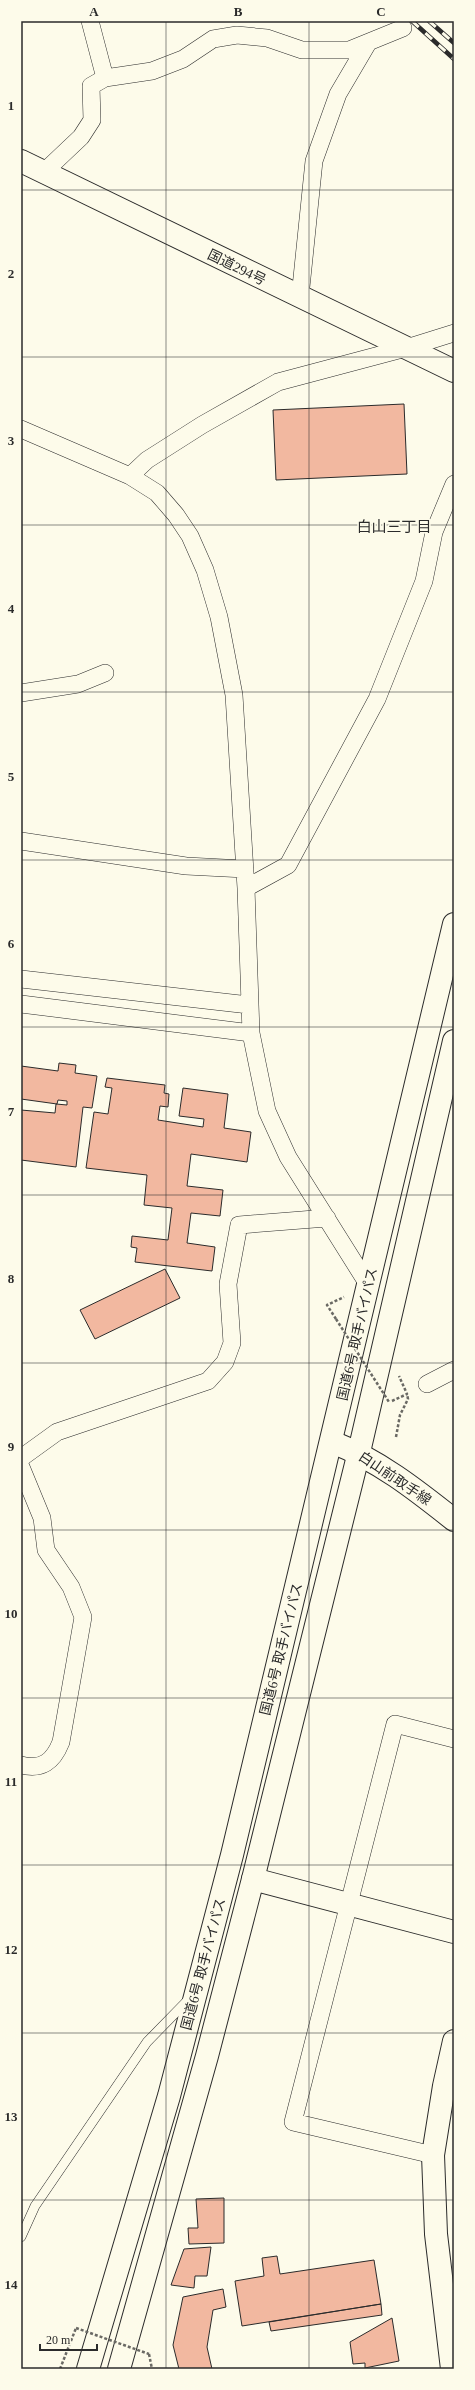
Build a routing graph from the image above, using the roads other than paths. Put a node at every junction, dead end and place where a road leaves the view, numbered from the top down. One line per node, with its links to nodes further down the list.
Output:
1 (90, 21): 4 (street)
2 (402, 28): 3 (street)
3 (368, 43): 4 (street); 7 (street)
4 (105, 78): 6 (street)
5 (21, 161): 6 (main road, 国道294号)
6 (44, 172): 7 (main road, 国道294号)
7 (300, 297): 9 (main road, 国道294号)
8 (454, 333): 9 (street)
9 (406, 348): 10 (main road, 国道294号); 12 (street)
10 (454, 371)
11 (21, 430): 12 (street)
12 (130, 476): 17 (street)
13 (454, 484): 18 (street)
14 (105, 673): 15 (street)
15 (21, 693)
16 (21, 841): 17 (street)
17 (244, 869): 18 (street)
18 (246, 888): 22 (street)
19 (454, 924): 26 (main road, 国道6号 取手バイパス)
20 (21, 979): 22 (street)
21 (21, 1004): 23 (street)
22 (249, 1005): 23 (street)
23 (251, 1033): 25 (street)
24 (454, 1041): 30 (main road, 国道6号 取手バイパス)
25 (327, 1218): 26 (street); 31 (street)
26 (369, 1286): 29 (main road, 国道6号 取手バイパス)
27 (454, 1370): 28 (street)
28 (427, 1384)
29 (332, 1442): 30 (main road, 白山前取手線); 39 (main road, 国道6号 取手バイパス)
30 (359, 1452): 33 (main road, 白山前取手線); 36 (main road, 国道6号 取手バイパス)
31 (21, 1458)
32 (21, 1467): 35 (street)
33 (454, 1520)
34 (454, 1739): 37 (street)
35 (21, 1764)
36 (253, 1879): 37 (main road); 44 (main road, 国道6号 取手バイパス)
37 (348, 1904): 38 (main road); 41 (street)
38 (454, 1932)
39 (196, 1993): 42 (lane); 43 (main road, 国道6号 取手バイパス)
40 (454, 2041): 41 (main road)
41 (434, 2155): 45 (main road)
42 (21, 2237)
43 (88, 2369)
44 (119, 2369)
45 (452, 2369)

